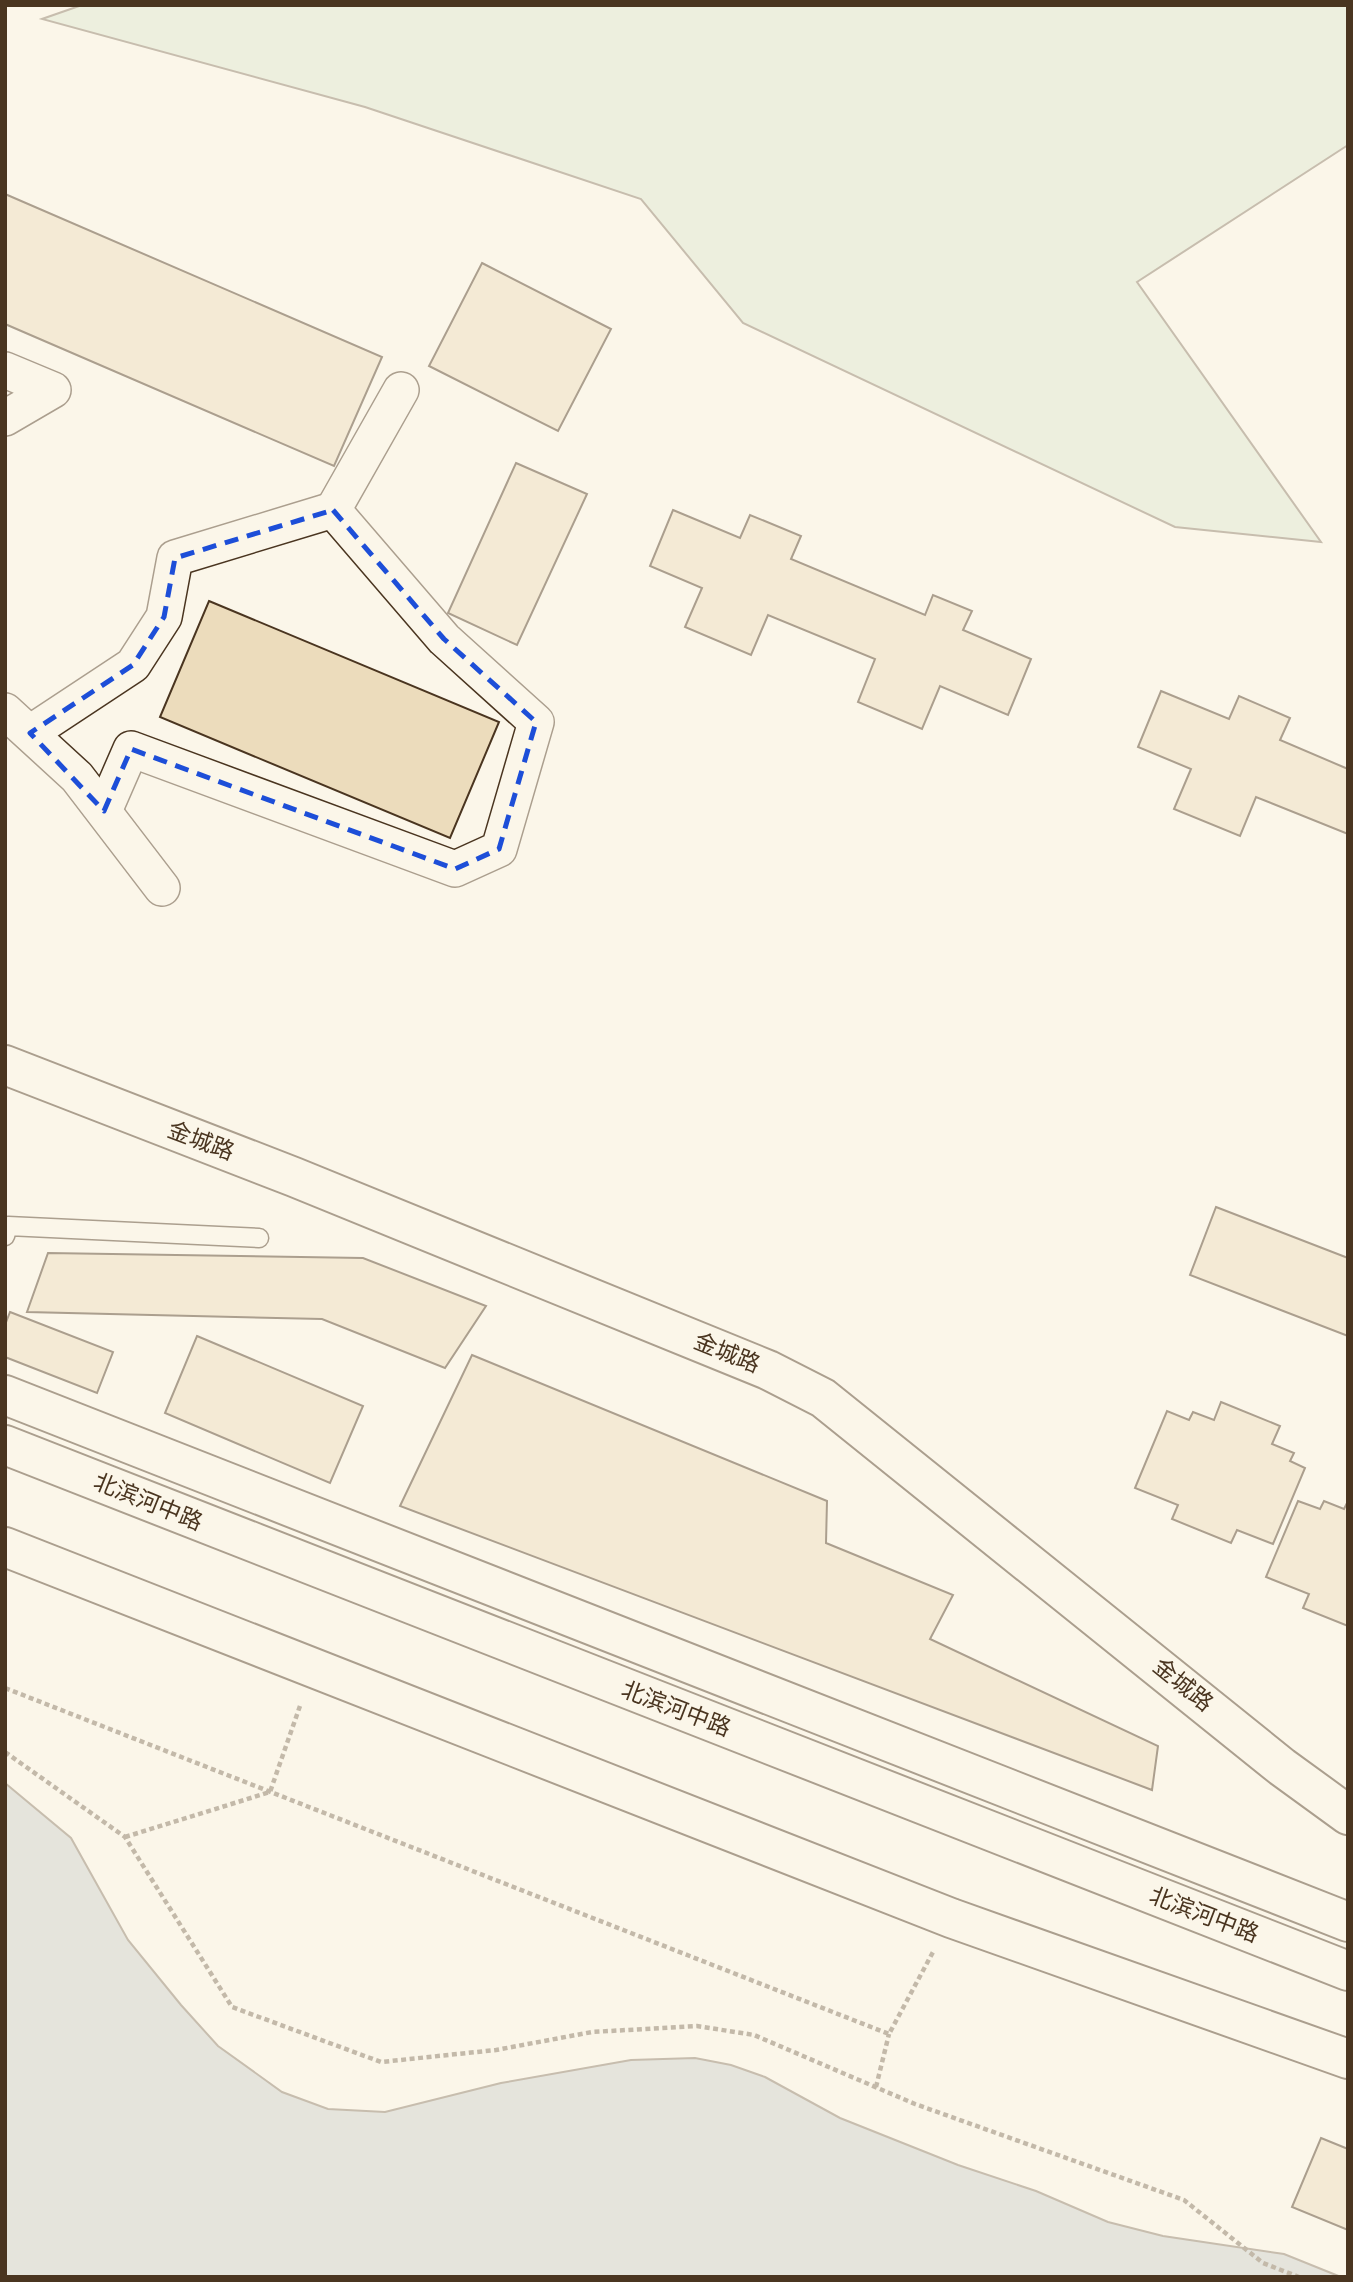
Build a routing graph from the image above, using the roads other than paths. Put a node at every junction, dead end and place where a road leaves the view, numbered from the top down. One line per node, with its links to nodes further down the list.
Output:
1 (5, 370): 3 (street)
2 (401, 390): 4 (street)
3 (5, 418)
4 (333, 510): 5 (street); 6 (street)
5 (18, 722): 6 (street)
6 (104, 811): 7 (street)
7 (162, 888)
8 (5, 1065): 14 (street, 金城路)
9 (5, 1236): 10 (lane)
10 (259, 1238)
11 (5, 1395): 15 (street)
12 (5, 1445): 16 (street, 北滨河中路)
13 (5, 1547): 17 (street)
14 (1348, 1815)
15 (1348, 1922)
16 (1348, 1971)
17 (1348, 2059)

